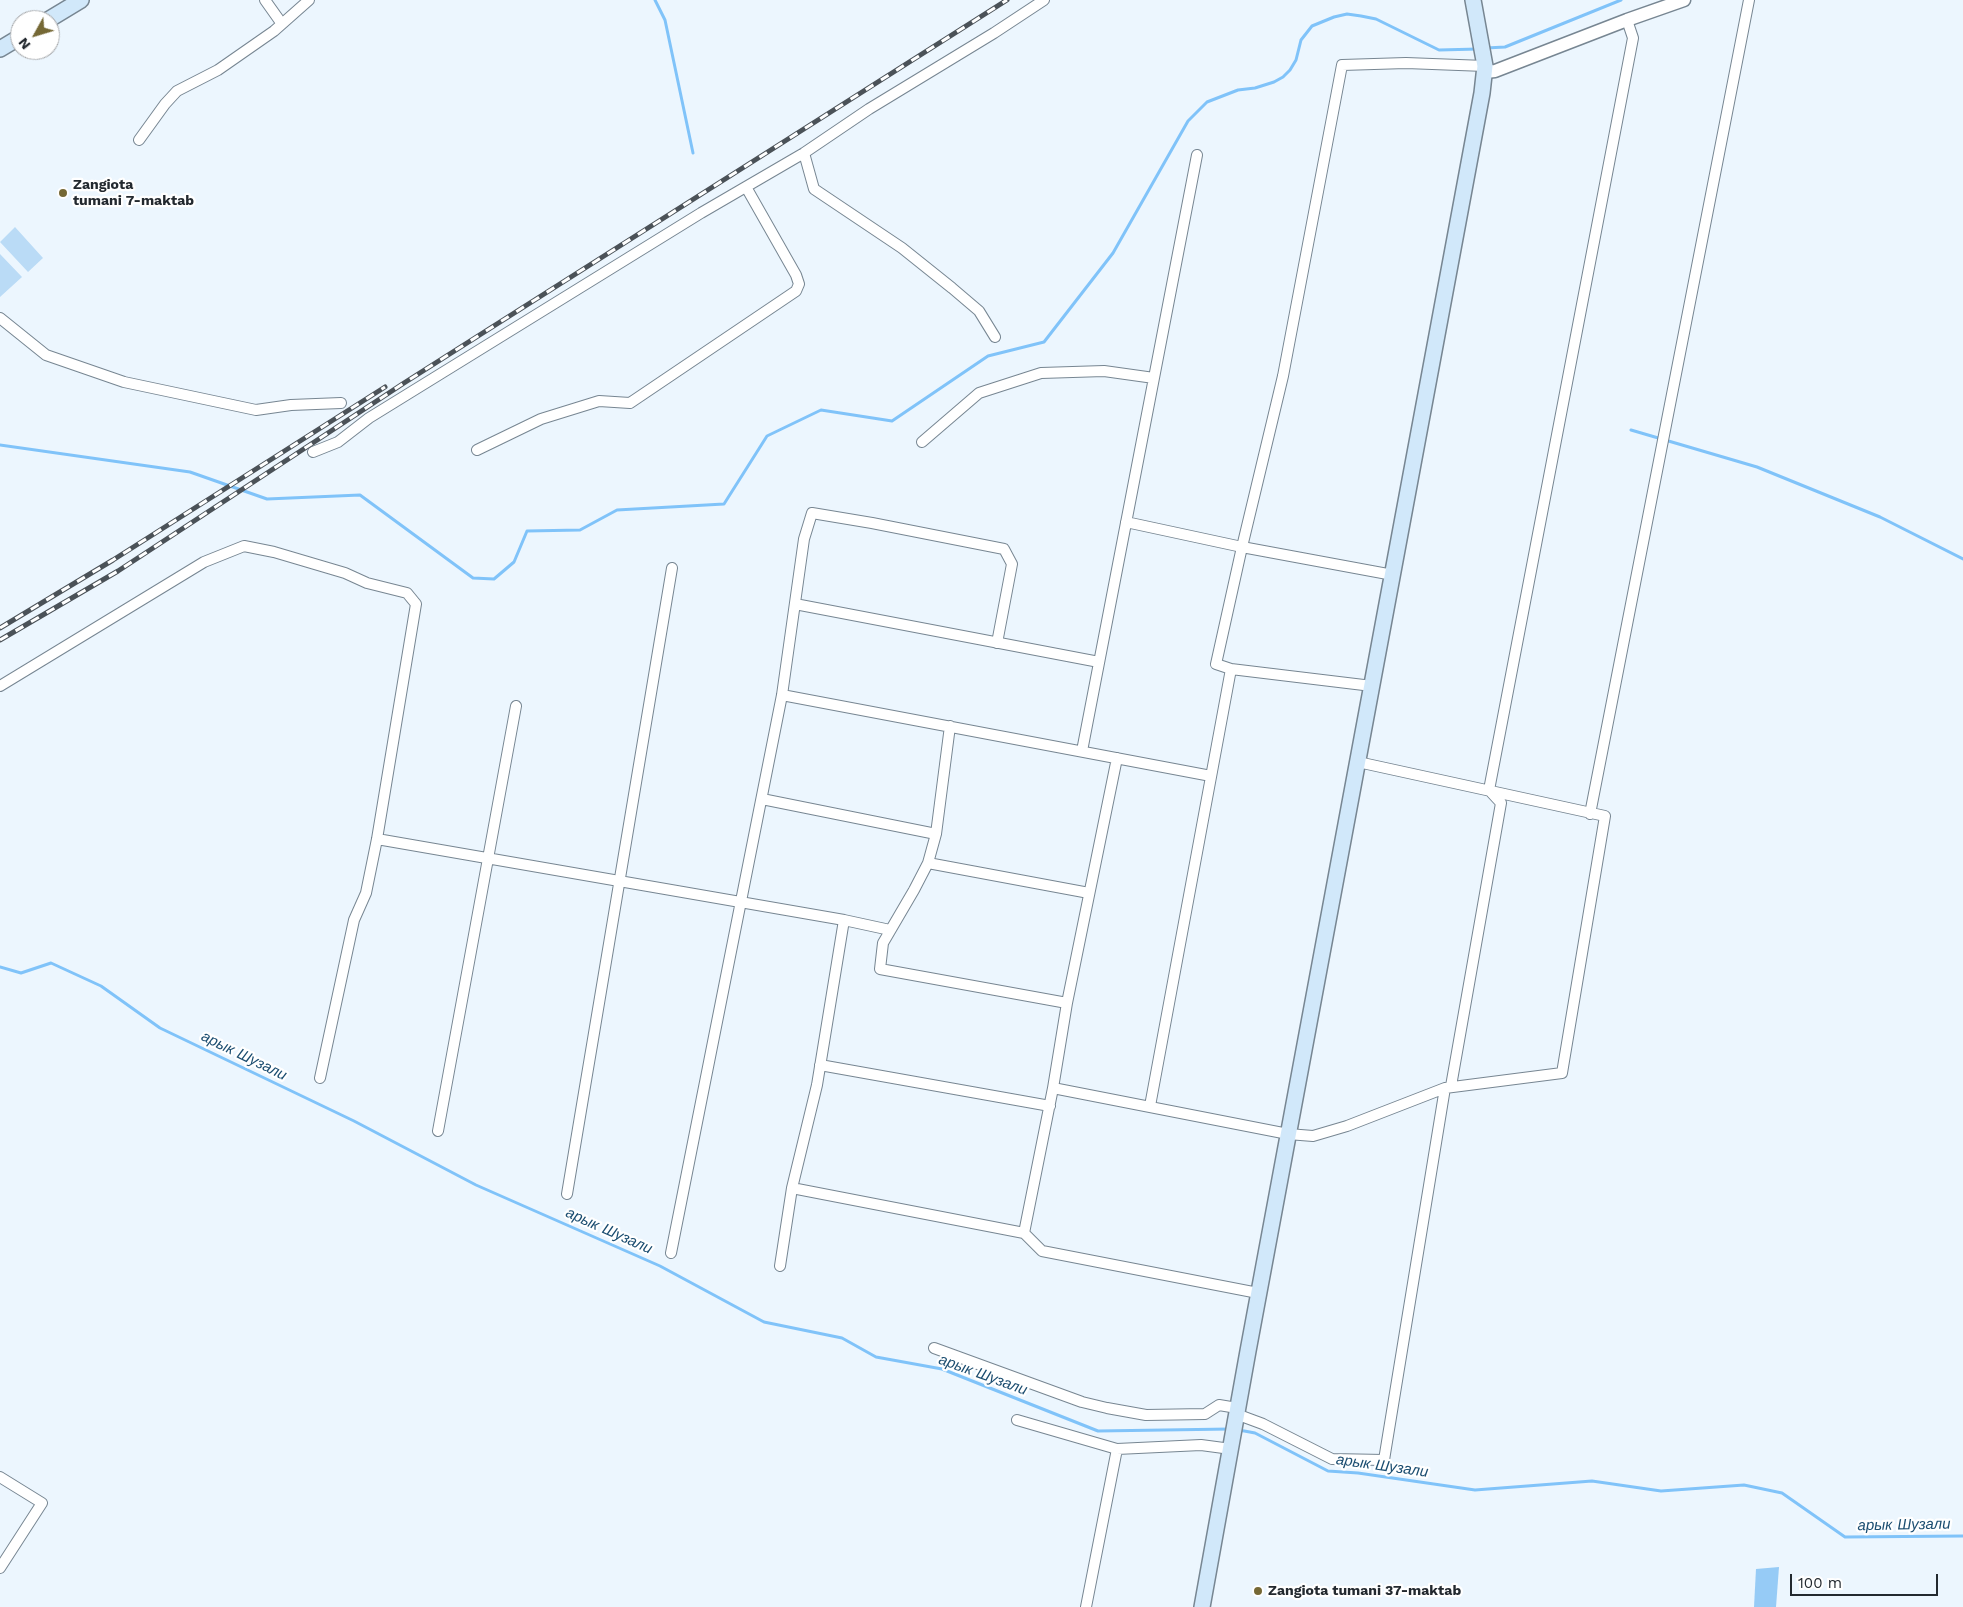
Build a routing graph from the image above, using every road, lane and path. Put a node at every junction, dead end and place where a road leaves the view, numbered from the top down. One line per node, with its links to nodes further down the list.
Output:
1 (81, 0): 8 (main road)
2 (265, 0): 10 (street)
3 (309, 0): 10 (street)
4 (1044, 0): 13 (street)
5 (1473, 0): 11 (main road)
6 (1684, 0): 9 (street)
7 (1749, 0): 42 (street)
8 (60, 13)
9 (1627, 20): 11 (street); 40 (street)
10 (282, 24): 12 (street)
11 (1485, 69): 24 (street); 26 (main road)
12 (139, 140)
13 (804, 154): 15 (street); 17 (street)
14 (1197, 155): 18 (street)
15 (746, 187): 21 (street); 22 (street)
16 (0, 318): 19 (street)
17 (995, 337)
18 (1154, 378): 20 (street); 23 (street)
19 (341, 403)
20 (922, 442)
21 (477, 450)
22 (313, 452)
23 (1126, 522): 24 (street); 29 (street)
24 (1242, 547): 26 (street); 30 (street)
25 (672, 568): 47 (street)
26 (1393, 575): 32 (main road)
27 (795, 604): 28 (street); 28 (street); 33 (street)
28 (997, 643): 29 (street)
29 (1100, 662): 36 (street)
30 (1231, 669): 32 (street); 39 (street)
31 (0, 686): 44 (street)
32 (1372, 686): 38 (main road)
33 (782, 695): 35 (street); 41 (street)
34 (516, 706): 45 (street)
35 (950, 726): 36 (street); 43 (street)
36 (1082, 751): 37 (street)
37 (1117, 758): 39 (street); 48 (street)
38 (1358, 762): 40 (street); 60 (main road)
39 (1211, 776): 58 (street)
40 (1489, 790): 42 (street); 55 (street)
41 (762, 799): 43 (street); 49 (street)
42 (1590, 814): 55 (street)
43 (936, 834): 46 (street)
44 (376, 839): 45 (street); 54 (street)
45 (488, 858): 47 (street); 59 (street)
46 (928, 863): 48 (street); 51 (street)
47 (620, 881): 49 (street); 62 (street)
48 (1090, 893): 52 (street)
49 (741, 904): 50 (street); 64 (street)
50 (844, 920): 51 (street); 53 (street)
51 (890, 930): 52 (street)
52 (1067, 1003): 56 (street)
53 (820, 1064): 57 (street); 61 (street)
54 (320, 1078)
55 (1448, 1087): 60 (street); 68 (street)
56 (1053, 1088): 57 (street); 58 (street)
57 (1050, 1106): 63 (street)
58 (1150, 1106): 60 (street)
59 (438, 1131)
60 (1288, 1134): 66 (main road)
61 (792, 1188): 63 (street); 65 (street)
62 (566, 1194)
63 (1024, 1233): 66 (street)
64 (671, 1253)
65 (780, 1266)
66 (1258, 1294): 68 (main road)
67 (934, 1348): 68 (street)
68 (1236, 1414): 70 (main road)
69 (1016, 1420): 71 (street)
70 (1231, 1443): 71 (street); 75 (main road)
71 (1117, 1449): 74 (street)
72 (0, 1477): 73 (street)
73 (0, 1568)
74 (1086, 1607)
75 (1202, 1607)

